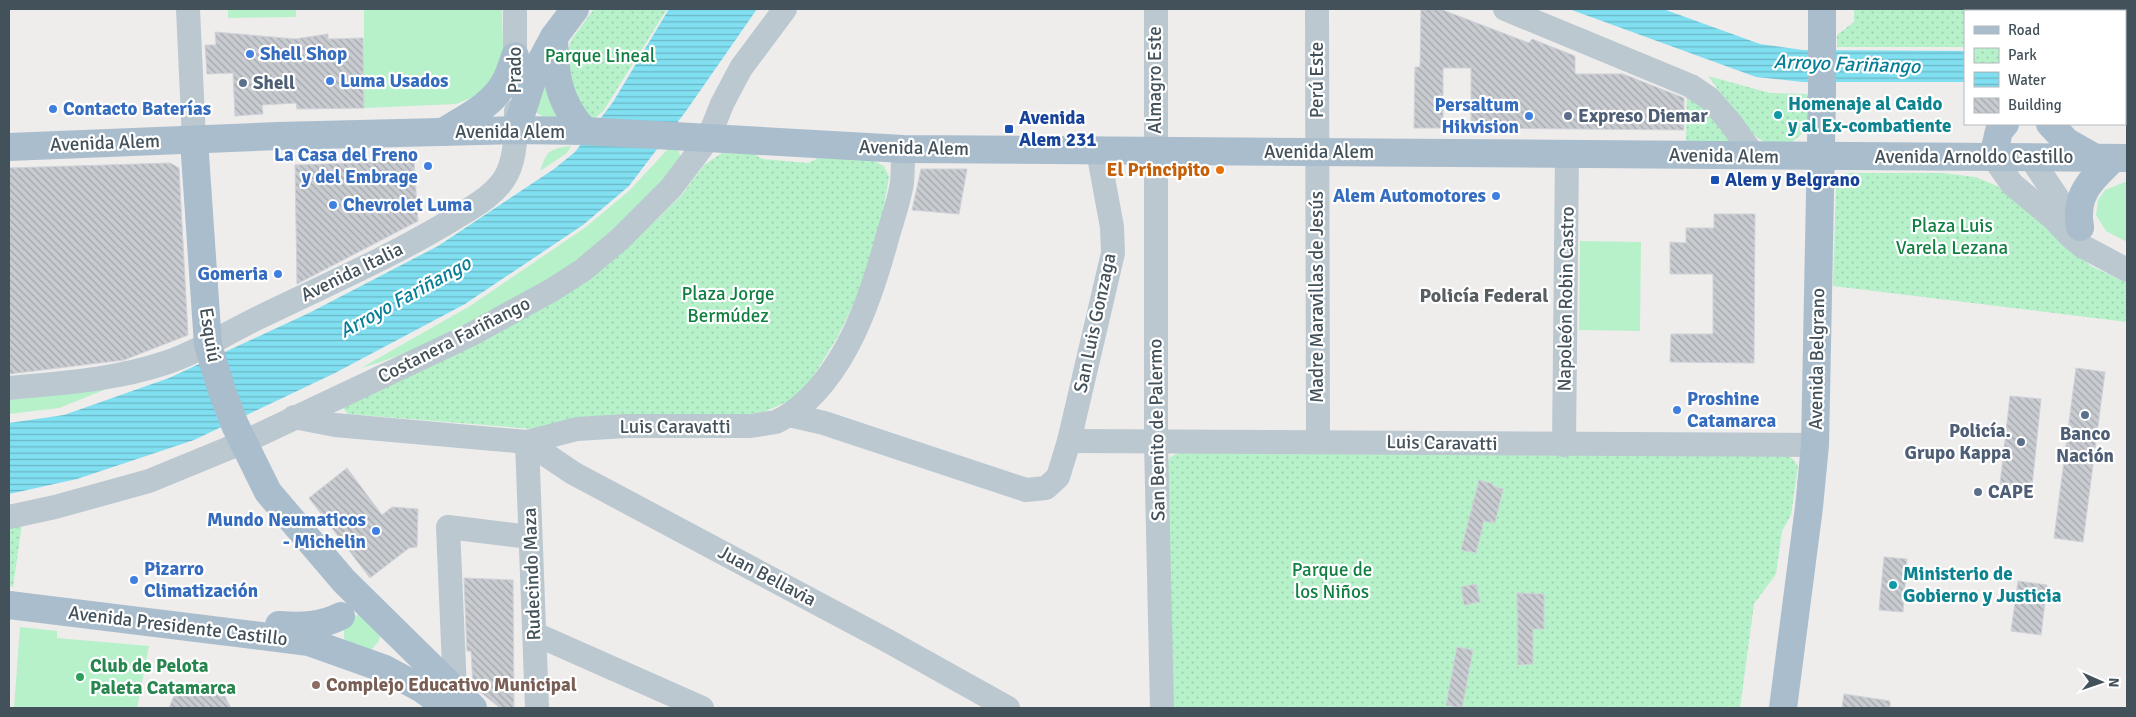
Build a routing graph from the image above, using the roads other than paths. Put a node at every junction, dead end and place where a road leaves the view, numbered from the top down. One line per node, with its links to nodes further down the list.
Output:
1 (188, 9): 17 (street, Esquiú)
2 (515, 9): 10 (street, Prado)
3 (575, 9): 9 (main road, Avenida Italia)
4 (785, 9): 16 (street, Costanera Fariñango)
5 (1156, 9): 21 (street, Almagro Este)
6 (1317, 9): 22 (street, Perú Este)
7 (1505, 9): 24 (street)
8 (1822, 9): 25 (main road, Avenida Belgrano)
9 (554, 37): 13 (main road, Avenida Italia); 14 (main road)
10 (515, 56): 13 (street, Prado); 15 (main road)
11 (2004, 125): 26 (main road)
12 (2051, 125): 28 (main road)
13 (516, 130): 14 (main road, Avenida Alem); 15 (main road, Avenida Alem); 32 (street, Avenida Italia)
14 (585, 131): 16 (main road, Avenida Alem)
15 (442, 132): 17 (main road, Avenida Alem)
16 (695, 138): 19 (main road, Avenida Alem); 35 (street, Costanera Fariñango)
17 (194, 140): 18 (main road, Avenida Alem); 32 (main road, Esquiú)
18 (9, 147)
19 (903, 149): 20 (main road, Avenida Alem); 34 (street)
20 (1098, 151): 21 (main road, Avenida Alem); 37 (street, San Luis Gonzaga)
21 (1155, 151): 22 (main road, Avenida Alem); 39 (street, San Benito de Palermo)
22 (1316, 152): 23 (main road, Avenida Alem); 40 (street, Madre Maravillas de Jesús)
23 (1567, 154): 24 (main road, Avenida Alem); 41 (street, Napoleón Robin Castro)
24 (1754, 156): 25 (main road, Avenida Alem)
25 (1820, 156): 26 (main road, Avenida Arnoldo Castillo); 42 (main road, Avenida Belgrano)
26 (1993, 157): 27 (main road, Avenida Arnoldo Castillo); 30 (street)
27 (2030, 157): 28 (main road, Avenida Arnoldo Castillo); 29 (street)
28 (2112, 158): 29 (main road)
29 (2080, 227): 30 (street)
30 (2106, 259): 31 (street)
31 (2127, 270)
32 (209, 351): 33 (street, Avenida Italia); 36 (main road, Esquiú)
33 (9, 388)
34 (789, 415): 37 (street, San Luis Gonzaga); 38 (street, Luis Caravatti)
35 (294, 418): 36 (street, Costanera Fariñango); 38 (street, Luis Caravatti)
36 (239, 433): 43 (street, Costanera Fariñango); 48 (main road, Esquiú)
37 (1069, 441): 39 (street, Luis Caravatti)
38 (526, 442): 44 (street, Rudecindo Maza); 54 (street, Juan Bellavia)
39 (1156, 442): 40 (street, Luis Caravatti); 55 (street, San Benito de Palermo)
40 (1318, 442): 41 (street, Luis Caravatti)
41 (1564, 445): 42 (street, Luis Caravatti)
42 (1815, 445): 56 (main road, Avenida Belgrano)
43 (9, 517)
44 (530, 537): 49 (street, Rudecindo Maza); 51 (street)
45 (9, 592): 47 (main road, Avenida Presidente Castillo)
46 (9, 605): 50 (main road, Avenida Presidente Castillo)
47 (341, 616): 48 (main road); 50 (main road)
48 (381, 616): 50 (main road); 51 (main road)
49 (535, 634): 52 (street, Rudecindo Maza); 53 (street)
50 (352, 658): 51 (main road, Avenida Presidente Castillo)
51 (459, 702)
52 (536, 708)
53 (702, 708)
54 (1008, 708)
55 (1162, 708)
56 (1783, 708)

